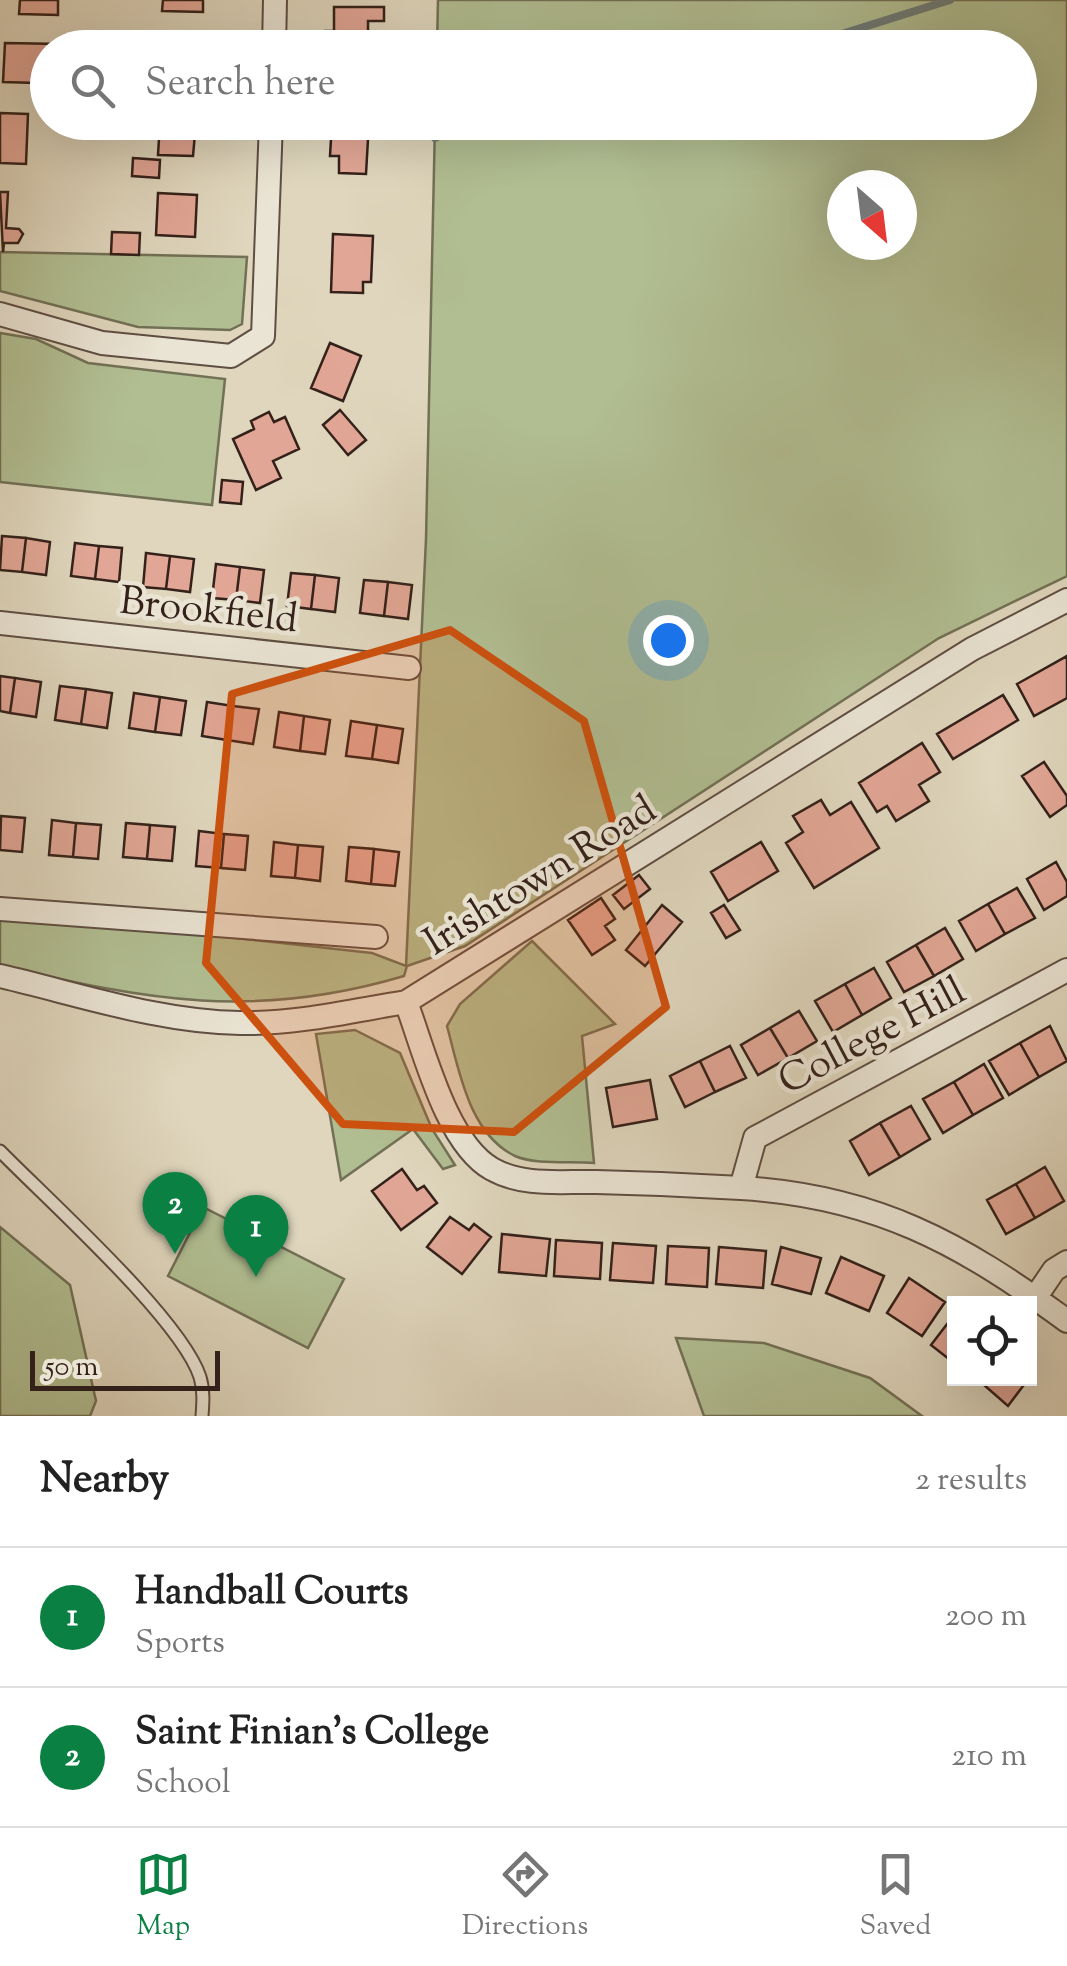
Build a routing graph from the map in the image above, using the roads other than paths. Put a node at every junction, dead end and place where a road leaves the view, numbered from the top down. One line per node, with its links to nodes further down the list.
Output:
1 (276, 0): 2 (street)
2 (275, 30)
3 (270, 140): 4 (street)
4 (0, 314)
5 (1067, 600): 12 (street, Irishtown Road)
6 (0, 623): 7 (street, Brookfield)
7 (409, 668)
8 (0, 909): 9 (street)
9 (376, 937)
10 (1067, 970): 14 (street, College Hill)
11 (0, 976): 12 (street, Irishtown Road)
12 (406, 1002): 14 (street)
13 (0, 1151): 20 (lane)
14 (741, 1188): 16 (street)
15 (1067, 1262): 17 (street)
16 (1032, 1296)
17 (1036, 1296)
18 (1037, 1299): 19 (street)
19 (1067, 1321)
20 (202, 1416)

